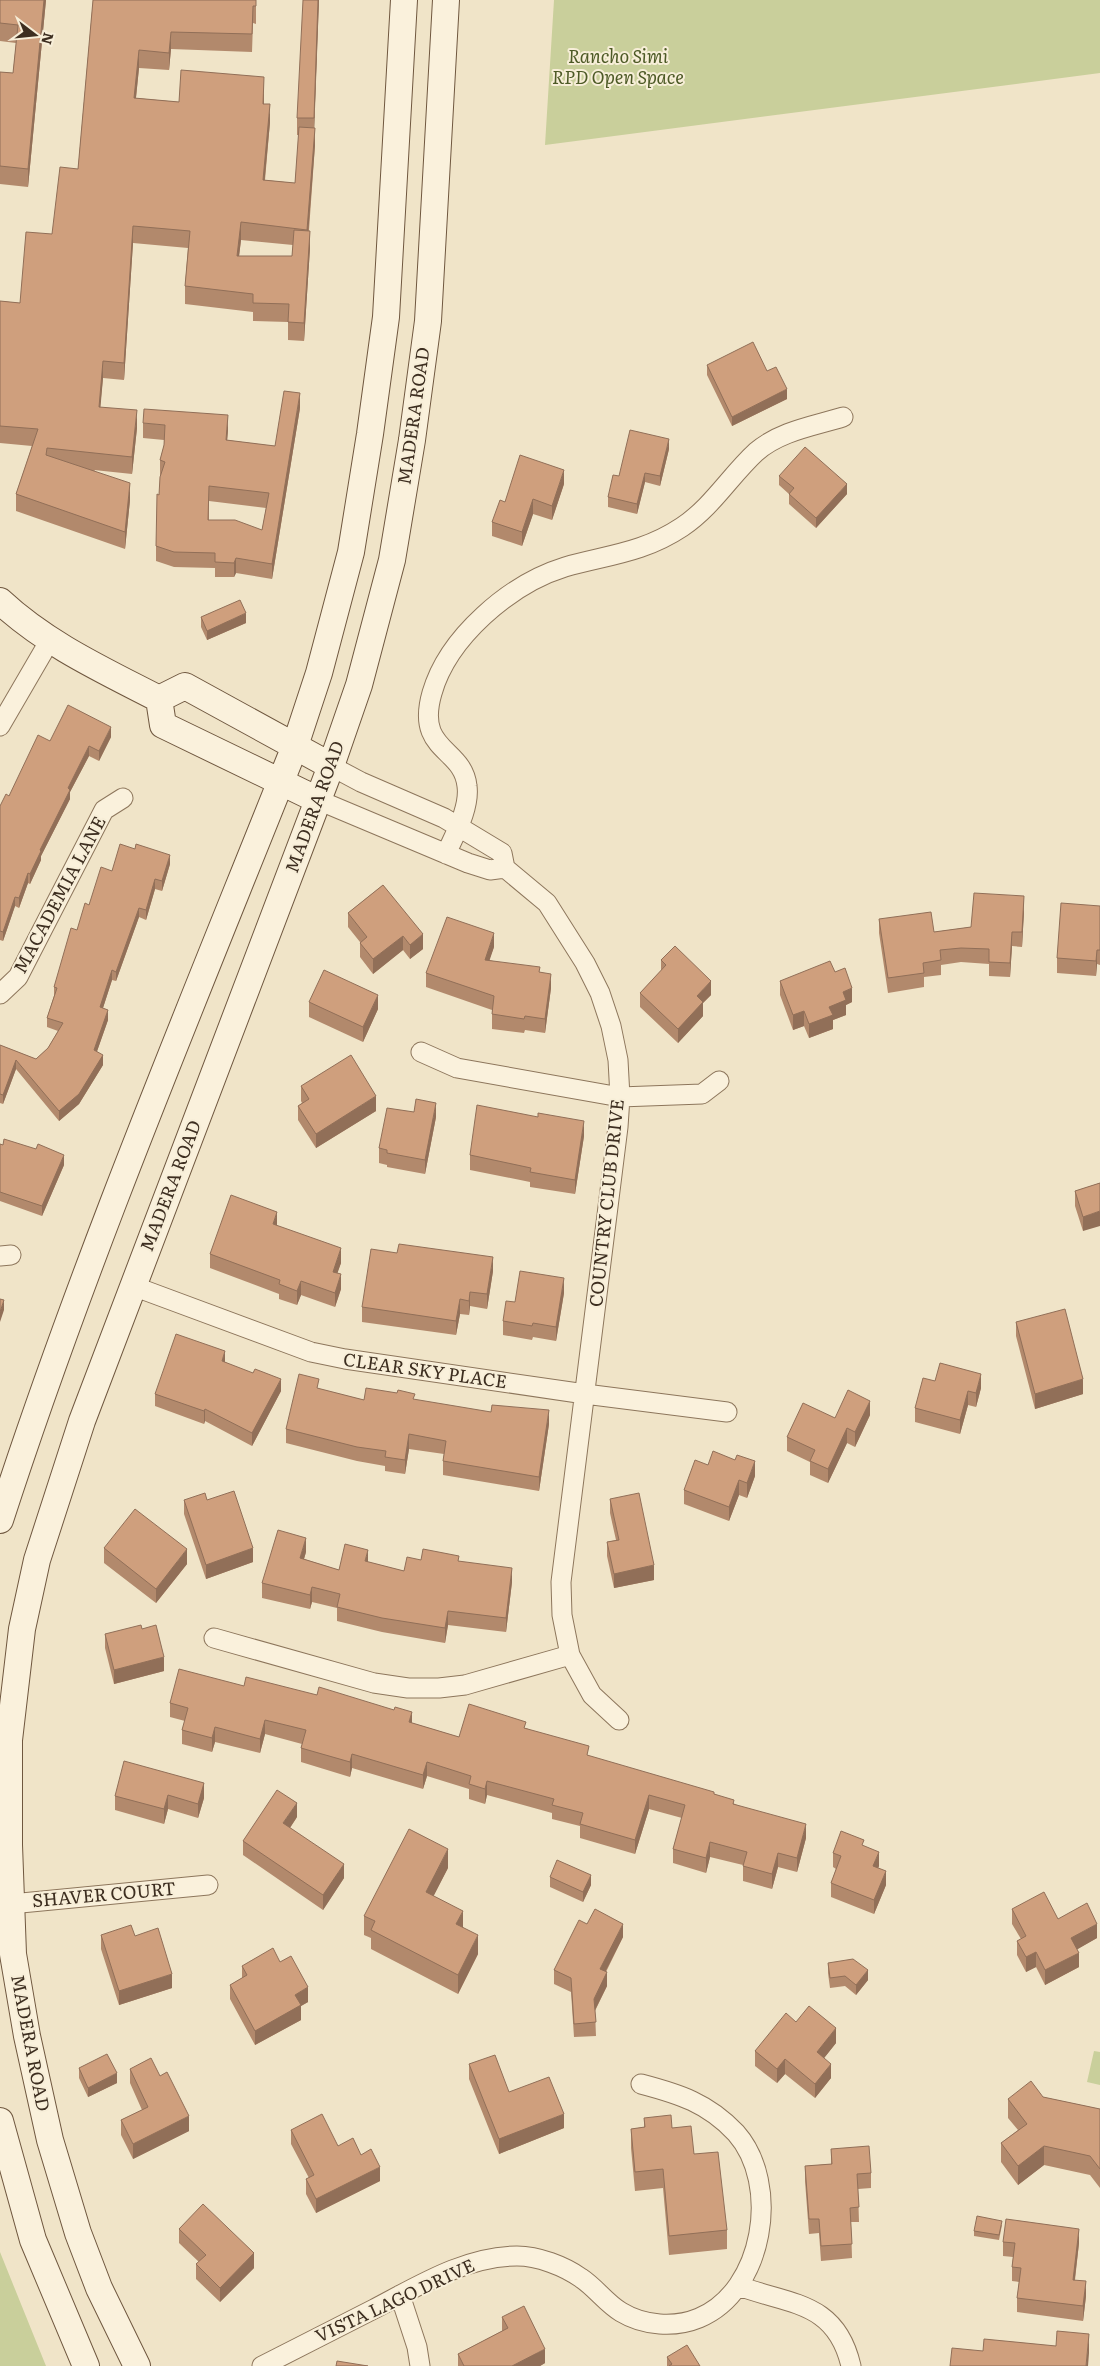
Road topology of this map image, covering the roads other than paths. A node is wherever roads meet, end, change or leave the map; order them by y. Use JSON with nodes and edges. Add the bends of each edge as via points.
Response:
{"nodes":[{"id":1,"x":404,"y":0,"type":"edge"},
{"id":2,"x":446,"y":0,"type":"edge"},
{"id":3,"x":843,"y":417,"type":"dead end"},
{"id":4,"x":0,"y":601,"type":"edge"},
{"id":5,"x":50,"y":640,"type":"junction"},
{"id":6,"x":159,"y":699,"type":"junction"},
{"id":7,"x":2,"y":718,"type":"edge"},
{"id":8,"x":295,"y":746,"type":"junction"},
{"id":9,"x":331,"y":766,"type":"junction"},
{"id":10,"x":280,"y":782,"type":"junction"},
{"id":11,"x":122,"y":798,"type":"dead end"},
{"id":12,"x":318,"y":800,"type":"junction"},
{"id":13,"x":458,"y":826,"type":"junction"},
{"id":14,"x":446,"y":854,"type":"junction"},
{"id":15,"x":505,"y":868,"type":"junction"},
{"id":16,"x":0,"y":994,"type":"edge"},
{"id":17,"x":421,"y":1052,"type":"dead end"},
{"id":18,"x":719,"y":1081,"type":"dead end"},
{"id":19,"x":620,"y":1097,"type":"junction"},
{"id":20,"x":133,"y":1286,"type":"junction"},
{"id":21,"x":584,"y":1394,"type":"junction"},
{"id":22,"x":727,"y":1412,"type":"dead end"},
{"id":23,"x":0,"y":1520,"type":"edge"},
{"id":24,"x":214,"y":1638,"type":"dead end"},
{"id":25,"x":570,"y":1655,"type":"junction"},
{"id":26,"x":619,"y":1720,"type":"dead end"},
{"id":27,"x":208,"y":1885,"type":"dead end"},
{"id":28,"x":6,"y":1904,"type":"edge"},
{"id":29,"x":641,"y":2084,"type":"dead end"},
{"id":30,"x":0,"y":2121,"type":"edge"},
{"id":31,"x":739,"y":2286,"type":"junction"},
{"id":32,"x":400,"y":2295,"type":"junction"},
{"id":33,"x":86,"y":2366,"type":"edge"},
{"id":34,"x":137,"y":2366,"type":"edge"},
{"id":35,"x":262,"y":2366,"type":"edge"},
{"id":36,"x":420,"y":2366,"type":"edge"},
{"id":37,"x":851,"y":2366,"type":"edge"}],
"edges":[{"from":1,"to":8,"type":"main road","via":[[386,317],[370,434],[351,552],[319,672]]},
{"from":2,"to":9,"type":"main road","name":"MADERA ROAD","via":[[428,321],[412,440],[392,560],[359,685]]},
{"from":3,"to":13,"type":"street","via":[[773,440],[757,451],[707,507],[657,541],[627,553],[537,578],[508,595],[483,616],[445,665],[428,709],[428,721],[435,739],[466,778],[467,796]]},
{"from":4,"to":5,"type":"main road"},
{"from":5,"to":6,"type":"main road"},
{"from":5,"to":7,"type":"street"},
{"from":6,"to":8,"type":"main road","via":[[184,686]]},
{"from":6,"to":10,"type":"main road","via":[[163,725]]},
{"from":8,"to":9,"type":"main road"},
{"from":8,"to":10,"type":"main road"},
{"from":9,"to":12,"type":"main road","name":"MADERA ROAD"},
{"from":9,"to":13,"type":"street","name":"COUNTRY CLUB DRIVE"},
{"from":10,"to":12,"type":"main road"},
{"from":10,"to":23,"type":"main road","via":[[85,1278],[36,1409]]},
{"from":11,"to":16,"type":"street","name":"MACADEMIA LANE","via":[[104,810],[18,977]]},
{"from":12,"to":14,"type":"street"},
{"from":12,"to":20,"type":"main road","name":"MADERA ROAD"},
{"from":13,"to":14,"type":"street"},
{"from":13,"to":15,"type":"street","name":"COUNTRY CLUB DRIVE","via":[[502,853]]},
{"from":14,"to":15,"type":"street","via":[[490,870]]},
{"from":15,"to":19,"type":"street","name":"COUNTRY CLUB DRIVE","via":[[547,903],[585,963],[611,1026],[618,1060]]},
{"from":17,"to":19,"type":"street","via":[[457,1068]]},
{"from":18,"to":19,"type":"street","via":[[702,1094]]},
{"from":19,"to":21,"type":"street","name":"COUNTRY CLUB DRIVE"},
{"from":20,"to":21,"type":"street","name":"CLEAR SKY PLACE","via":[[311,1352]]},
{"from":20,"to":28,"type":"main road","name":"MADERA ROAD","via":[[82,1421],[36,1560],[22,1629],[10,1740]]},
{"from":21,"to":22,"type":"street","name":"CLEAR SKY PLACE"},
{"from":21,"to":25,"type":"street","name":"COUNTRY CLUB DRIVE","via":[[561,1582],[562,1615]]},
{"from":24,"to":25,"type":"street","via":[[374,1683],[408,1688],[465,1685]]},
{"from":25,"to":26,"type":"street","name":"COUNTRY CLUB DRIVE","via":[[592,1695]]},
{"from":27,"to":28,"type":"street","name":"SHAVER COURT"},
{"from":28,"to":34,"type":"main road","name":"MADERA ROAD","via":[[27,2036],[50,2140],[99,2288]]},
{"from":29,"to":31,"type":"street","name":"VISTA LAGO DRIVE","via":[[680,2094],[713,2111],[737,2135],[751,2160],[762,2199],[760,2228],[752,2263]]},
{"from":30,"to":33,"type":"main road","via":[[33,2240]]},
{"from":31,"to":32,"type":"street","name":"VISTA LAGO DRIVE","via":[[715,2310],[698,2319],[673,2324],[640,2320],[621,2312],[575,2275],[554,2264],[519,2256],[484,2259]]},
{"from":31,"to":37,"type":"street","via":[[804,2305],[822,2316],[844,2342]]},
{"from":32,"to":35,"type":"street","name":"VISTA LAGO DRIVE"},
{"from":32,"to":36,"type":"street"}]}
